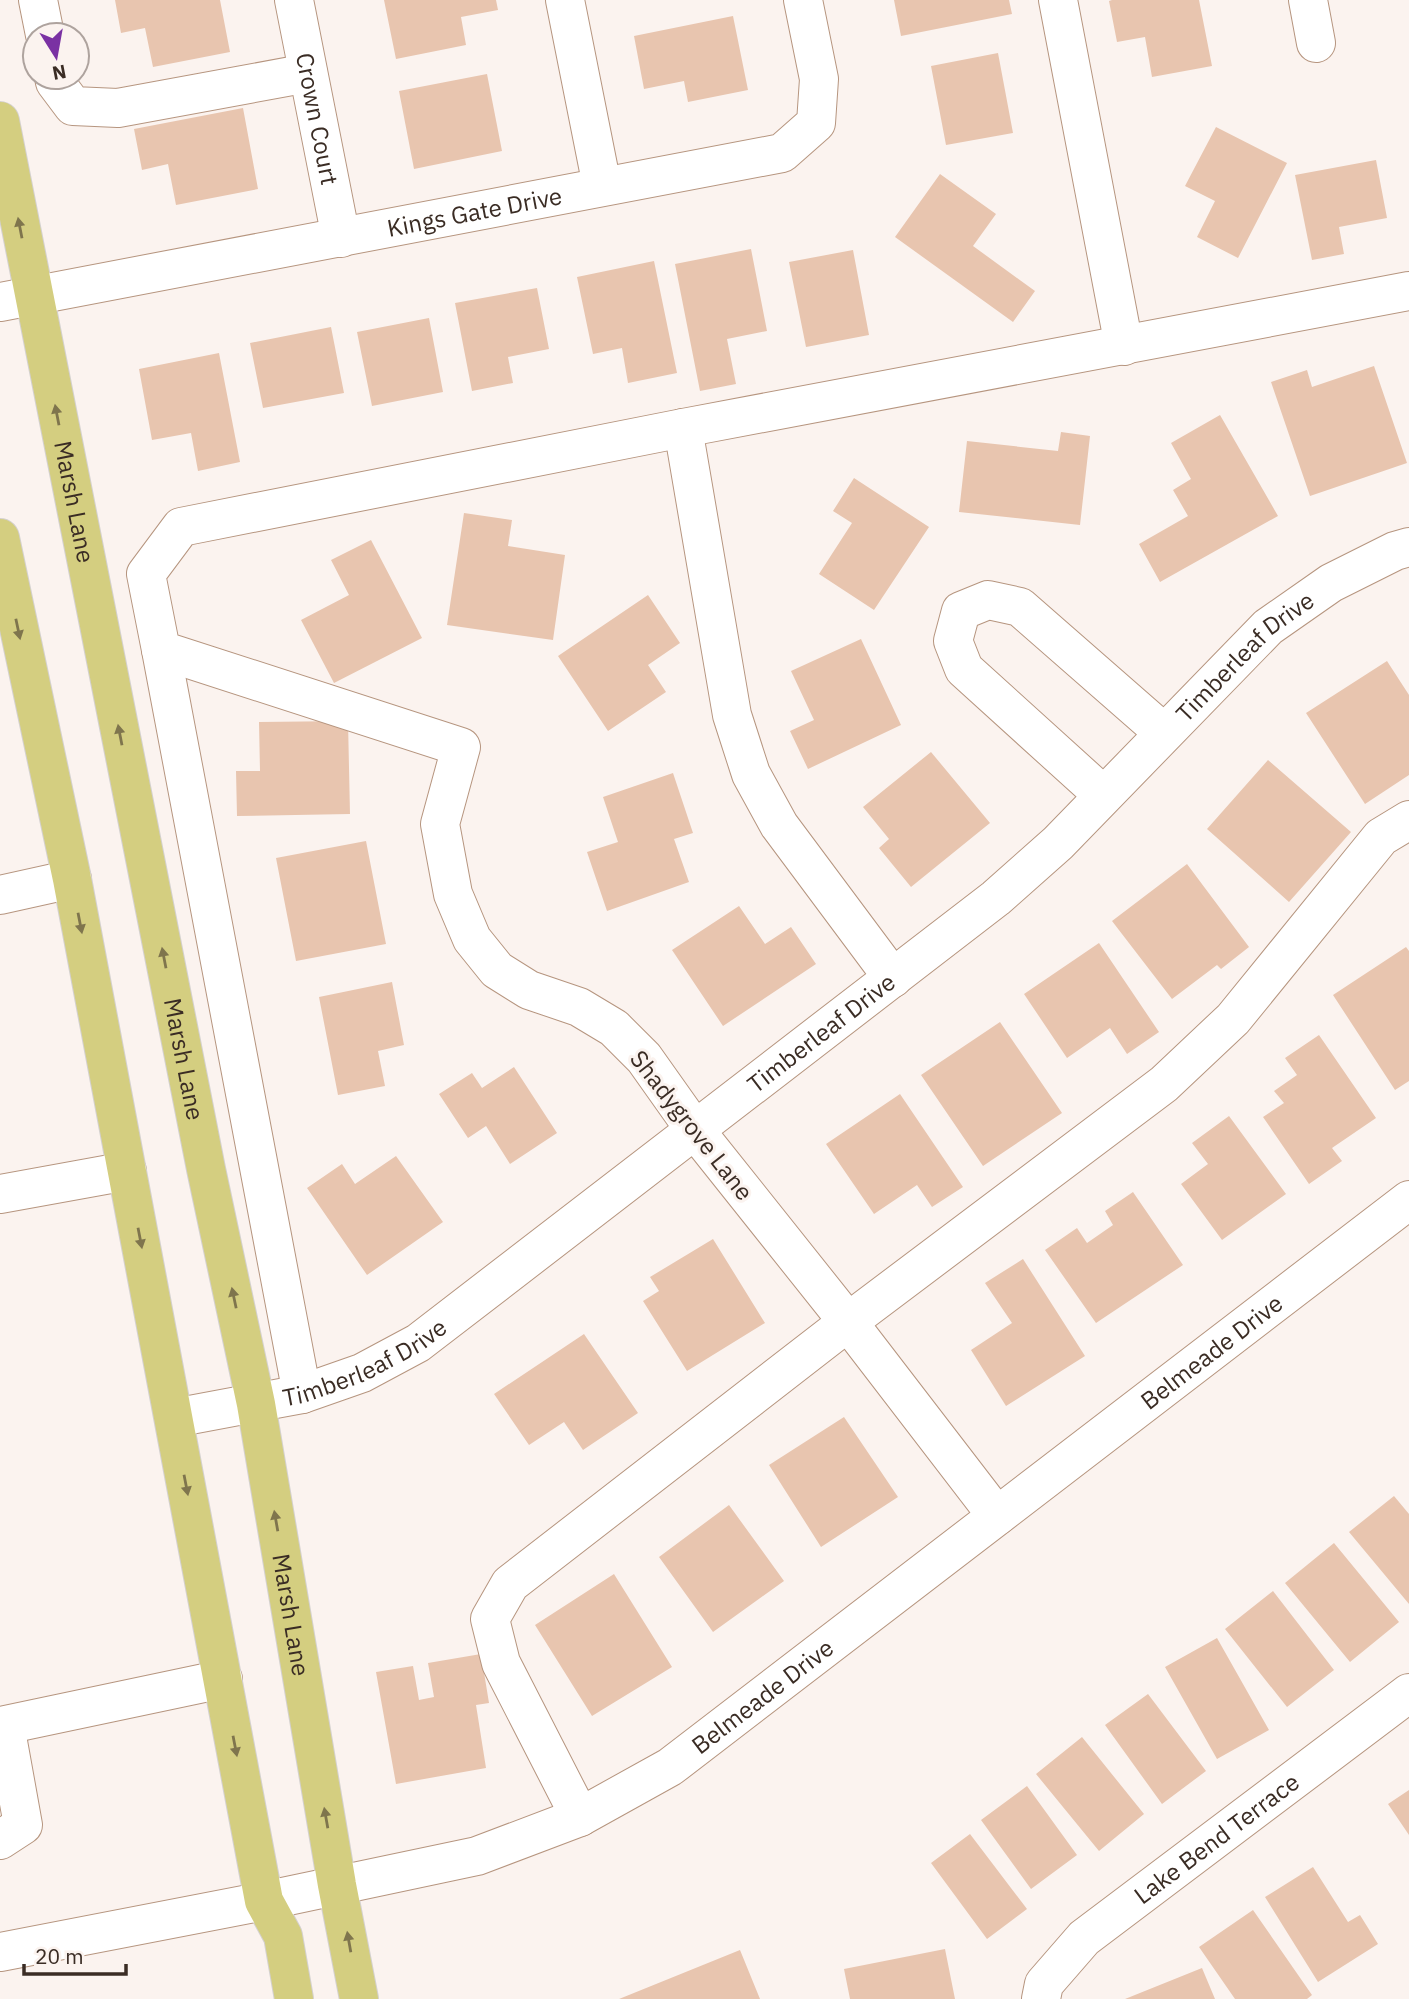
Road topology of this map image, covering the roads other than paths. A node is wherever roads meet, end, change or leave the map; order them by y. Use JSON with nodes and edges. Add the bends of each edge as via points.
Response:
{"nodes":[{"id":1,"x":38,"y":0,"type":"edge"},
{"id":2,"x":294,"y":0,"type":"edge"},
{"id":3,"x":565,"y":0,"type":"edge"},
{"id":4,"x":803,"y":0,"type":"edge"},
{"id":5,"x":1058,"y":0,"type":"edge"},
{"id":6,"x":1308,"y":0,"type":"edge"},
{"id":7,"x":42,"y":21,"type":"edge"},
{"id":8,"x":1316,"y":43,"type":"dead end"},
{"id":9,"x":308,"y":73,"type":"junction"},
{"id":10,"x":62,"y":91,"type":"edge"},
{"id":11,"x":0,"y":121,"type":"edge"},
{"id":12,"x":602,"y":186,"type":"junction"},
{"id":13,"x":341,"y":238,"type":"junction"},
{"id":14,"x":1409,"y":291,"type":"edge"},
{"id":15,"x":16,"y":299,"type":"edge"},
{"id":16,"x":1124,"y":346,"type":"junction"},
{"id":17,"x":683,"y":428,"type":"junction"},
{"id":18,"x":0,"y":538,"type":"edge"},
{"id":19,"x":1409,"y":547,"type":"edge"},
{"id":20,"x":3,"y":576,"type":"edge"},
{"id":21,"x":161,"y":650,"type":"junction"},
{"id":22,"x":1164,"y":733,"type":"junction"},
{"id":23,"x":1102,"y":795,"type":"junction"},
{"id":24,"x":1409,"y":820,"type":"edge"},
{"id":25,"x":72,"y":879,"type":"junction"},
{"id":26,"x":0,"y":895,"type":"edge"},
{"id":27,"x":893,"y":978,"type":"junction"},
{"id":28,"x":695,"y":1130,"type":"junction"},
{"id":29,"x":127,"y":1171,"type":"junction"},
{"id":30,"x":0,"y":1194,"type":"edge"},
{"id":31,"x":1409,"y":1200,"type":"edge"},
{"id":32,"x":848,"y":1322,"type":"junction"},
{"id":33,"x":302,"y":1394,"type":"junction"},
{"id":34,"x":256,"y":1404,"type":"junction"},
{"id":35,"x":174,"y":1418,"type":"junction"},
{"id":36,"x":997,"y":1516,"type":"junction"},
{"id":37,"x":223,"y":1679,"type":"junction"},
{"id":38,"x":1409,"y":1693,"type":"edge"},
{"id":39,"x":3,"y":1712,"type":"edge"},
{"id":40,"x":580,"y":1817,"type":"junction"},
{"id":41,"x":0,"y":1840,"type":"edge"},
{"id":42,"x":337,"y":1885,"type":"junction"},
{"id":43,"x":264,"y":1901,"type":"junction"},
{"id":44,"x":0,"y":1952,"type":"edge"},
{"id":45,"x":294,"y":1999,"type":"edge"},
{"id":46,"x":359,"y":1999,"type":"edge"},
{"id":47,"x":1041,"y":1999,"type":"edge"}],
"edges":[{"from":1,"to":7,"type":"street"},
{"from":2,"to":9,"type":"street","name":"Crown Court"},
{"from":3,"to":12,"type":"street"},
{"from":4,"to":12,"type":"street","name":"Kings Gate Drive","via":[[819,79],[816,123],[782,153]]},
{"from":5,"to":16,"type":"street"},
{"from":6,"to":8,"type":"street"},
{"from":9,"to":10,"type":"street","via":[[118,108],[73,106]]},
{"from":9,"to":13,"type":"street","name":"Crown Court"},
{"from":15,"to":11,"type":"main road","name":"Marsh Lane","one_way":true},
{"from":12,"to":13,"type":"street","name":"Kings Gate Drive"},
{"from":13,"to":15,"type":"street","name":"Kings Gate Drive"},
{"from":14,"to":16,"type":"street"},
{"from":34,"to":15,"type":"main road","name":"Marsh Lane","one_way":true},
{"from":16,"to":17,"type":"street"},
{"from":17,"to":21,"type":"street","via":[[181,527],[146,574]]},
{"from":17,"to":27,"type":"street","via":[[732,715],[751,774],[779,825]]},
{"from":18,"to":20,"type":"main road"},
{"from":19,"to":22,"type":"street","name":"Timberleaf Drive","via":[[1331,583],[1268,627]]},
{"from":20,"to":25,"type":"main road","one_way":true},
{"from":21,"to":28,"type":"street","name":"Shadygrove Lane","via":[[461,747],[440,824],[453,894],[472,939],[497,970],[529,990],[579,1007],[614,1028],[644,1058]]},
{"from":21,"to":33,"type":"street"},
{"from":22,"to":23,"type":"street","name":"Timberleaf Drive"},
{"from":22,"to":23,"type":"street","via":[[1020,607],[988,600],[961,611],[953,641],[964,669]]},
{"from":23,"to":27,"type":"street","name":"Timberleaf Drive","via":[[1058,843],[996,898]]},
{"from":24,"to":32,"type":"street","via":[[1381,837],[1233,1019],[1164,1084]]},
{"from":25,"to":26,"type":"street"},
{"from":25,"to":29,"type":"main road","one_way":true},
{"from":27,"to":28,"type":"street","name":"Timberleaf Drive"},
{"from":28,"to":32,"type":"street","name":"Shadygrove Lane"},
{"from":28,"to":33,"type":"street","name":"Timberleaf Drive","via":[[418,1343],[362,1373]]},
{"from":29,"to":30,"type":"street"},
{"from":29,"to":35,"type":"main road","one_way":true},
{"from":31,"to":36,"type":"street","name":"Belmeade Drive"},
{"from":32,"to":36,"type":"street","name":"Shadygrove Lane"},
{"from":32,"to":40,"type":"street","via":[[510,1584],[490,1619],[501,1663]]},
{"from":33,"to":34,"type":"street","name":"Timberleaf Drive"},
{"from":34,"to":35,"type":"street","name":"Timberleaf Drive"},
{"from":42,"to":34,"type":"main road","name":"Marsh Lane","one_way":true},
{"from":35,"to":37,"type":"main road","one_way":true},
{"from":36,"to":40,"type":"street","name":"Belmeade Drive","via":[[670,1767]]},
{"from":37,"to":39,"type":"street"},
{"from":37,"to":43,"type":"main road","one_way":true},
{"from":38,"to":47,"type":"street","name":"Lake Bend Terrace","via":[[1084,1938],[1044,1984]]},
{"from":39,"to":41,"type":"street","via":[[23,1825]]},
{"from":40,"to":42,"type":"street","name":"Belmeade Drive","via":[[477,1856]]},
{"from":42,"to":43,"type":"street","name":"Belmeade Drive"},
{"from":46,"to":42,"type":"main road","name":"Marsh Lane","one_way":true},
{"from":43,"to":44,"type":"street","name":"Belmeade Drive"},
{"from":43,"to":45,"type":"main road","via":[[283,1936]]}]}
